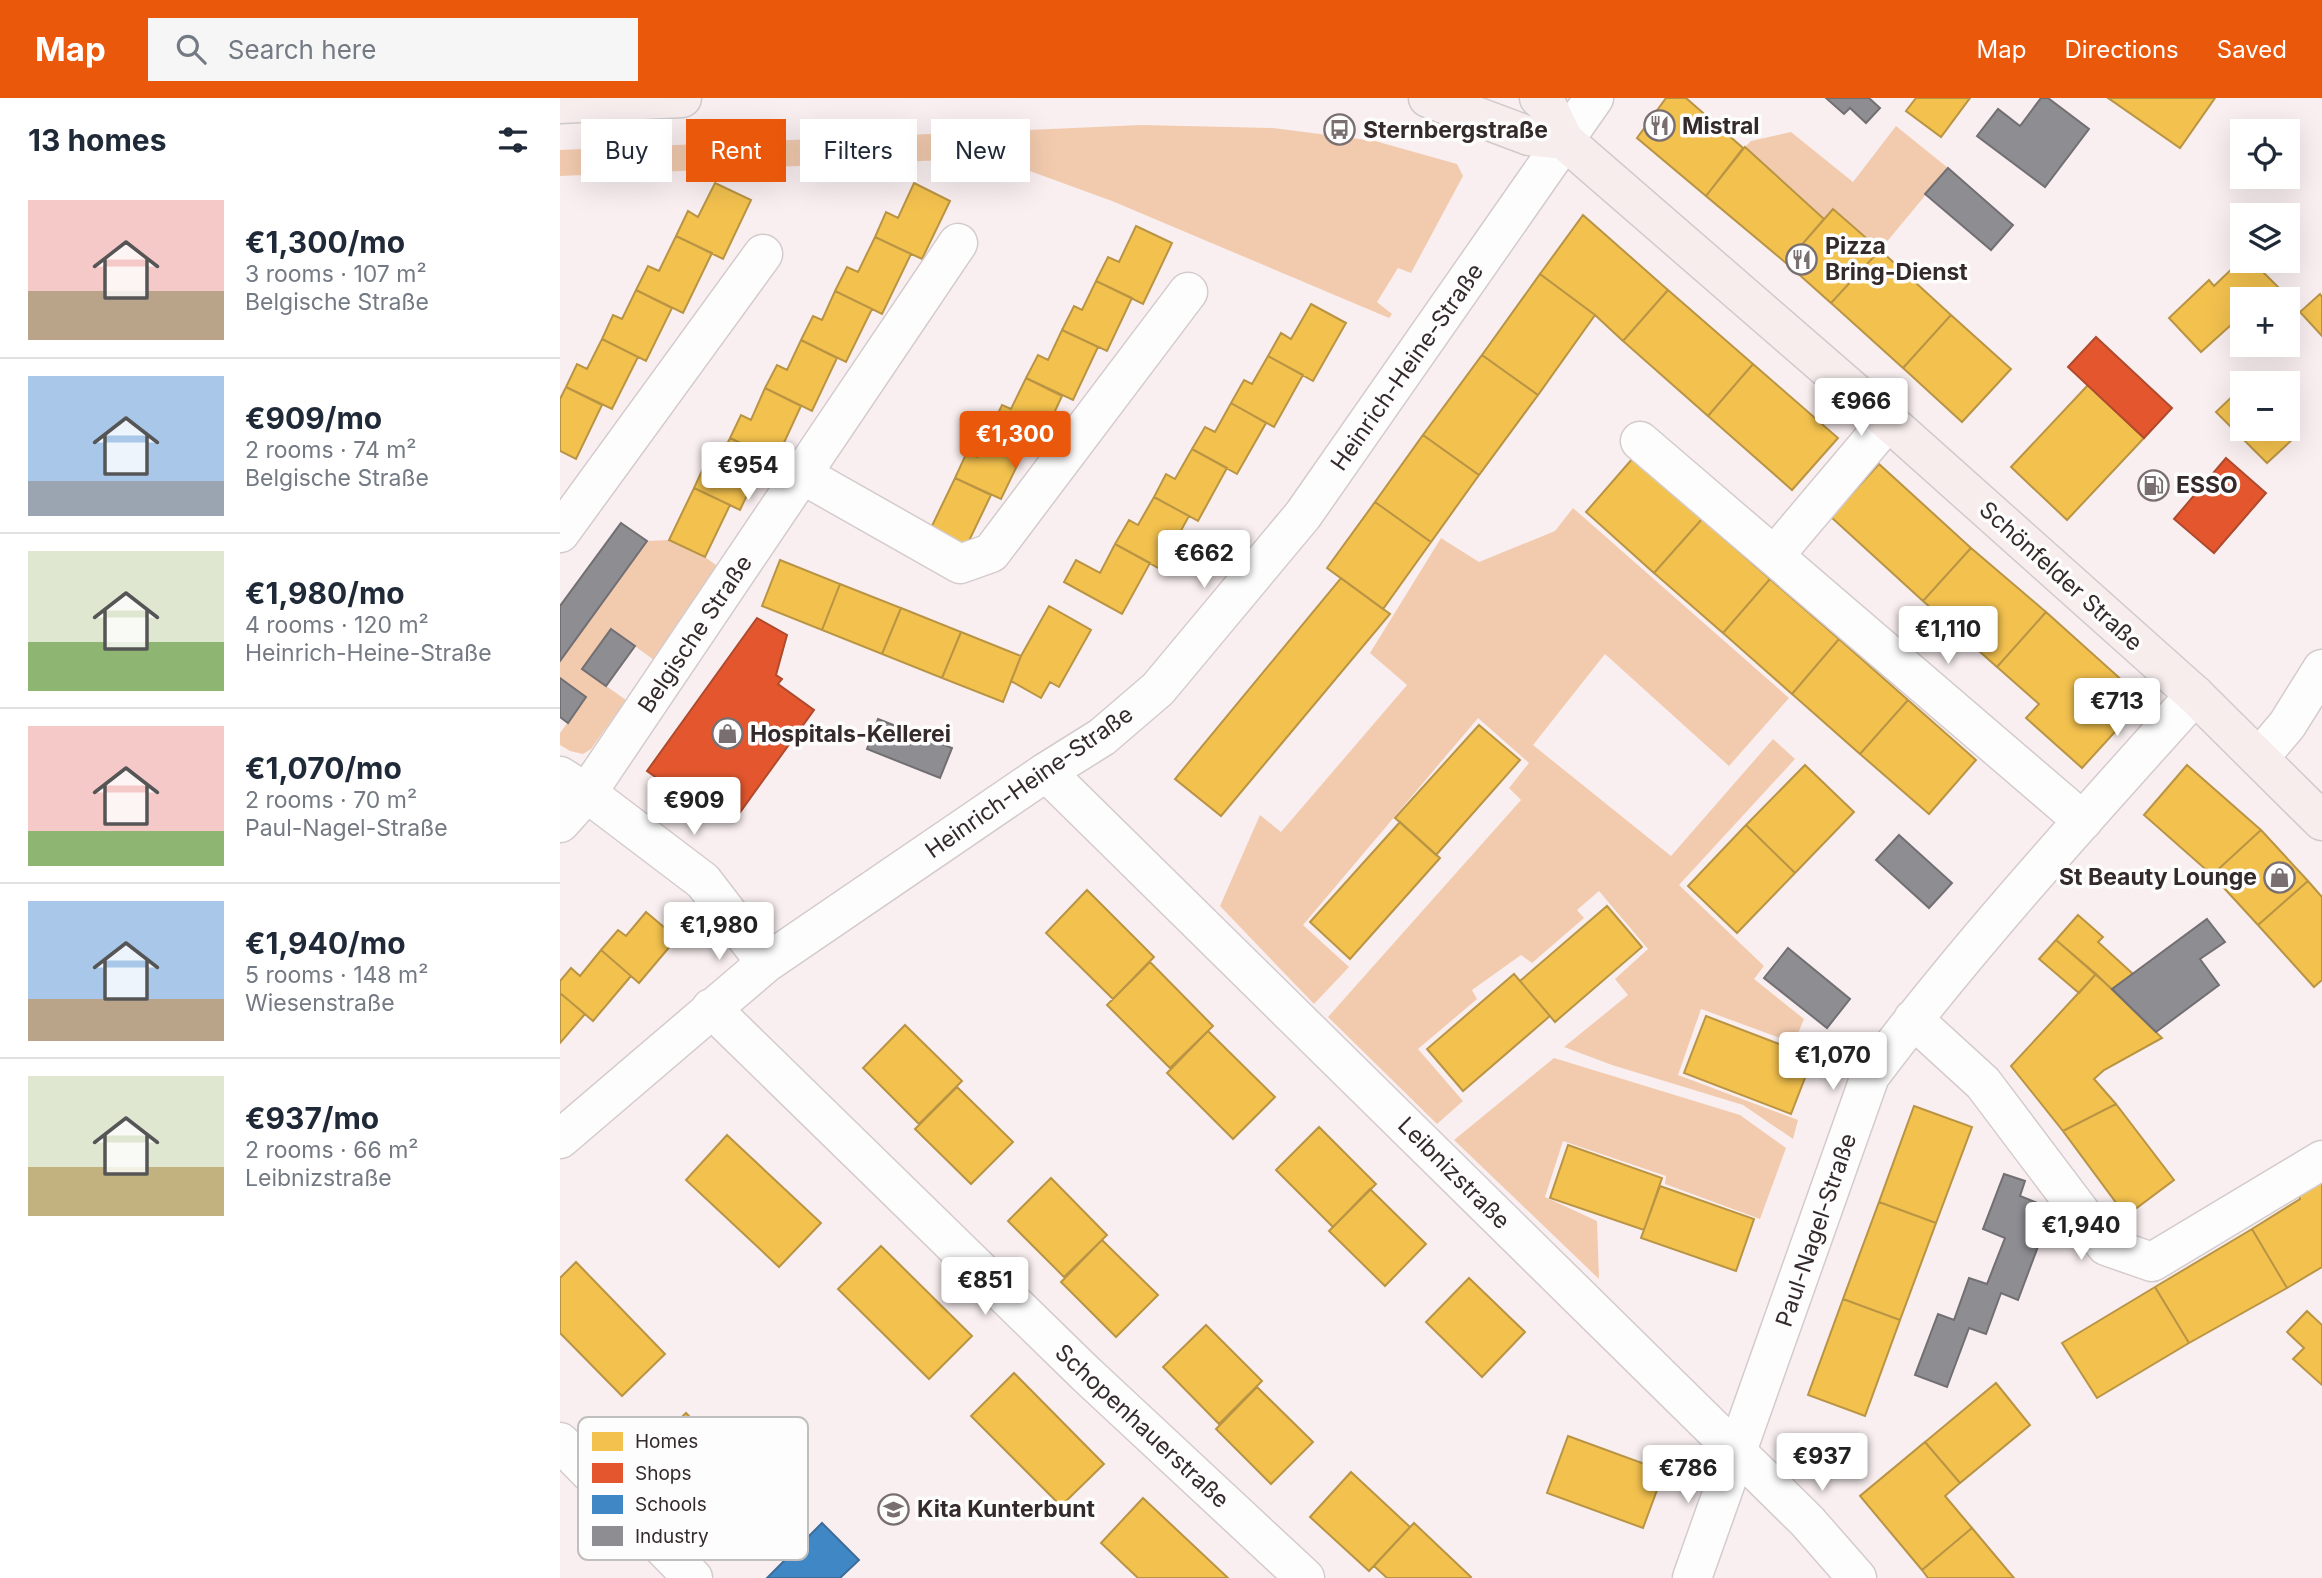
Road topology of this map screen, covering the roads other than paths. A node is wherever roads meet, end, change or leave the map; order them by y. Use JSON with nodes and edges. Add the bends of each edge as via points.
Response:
{"nodes":[{"id":1,"x":682,"y":98,"type":"edge"},
{"id":2,"x":1428,"y":98,"type":"edge"},
{"id":3,"x":1539,"y":98,"type":"edge"},
{"id":4,"x":1594,"y":98,"type":"edge"},
{"id":5,"x":560,"y":104,"type":"edge"},
{"id":6,"x":1564,"y":140,"type":"junction"},
{"id":7,"x":958,"y":243,"type":"dead end"},
{"id":8,"x":763,"y":254,"type":"dead end"},
{"id":9,"x":1188,"y":292,"type":"dead end"},
{"id":10,"x":1888,"y":421,"type":"junction"},
{"id":11,"x":1640,"y":441,"type":"dead end"},
{"id":12,"x":803,"y":475,"type":"junction"},
{"id":13,"x":560,"y":533,"type":"edge"},
{"id":14,"x":1774,"y":555,"type":"junction"},
{"id":15,"x":2322,"y":669,"type":"edge"},
{"id":16,"x":2195,"y":695,"type":"junction"},
{"id":17,"x":2259,"y":758,"type":"junction"},
{"id":18,"x":1046,"y":772,"type":"junction"},
{"id":19,"x":573,"y":784,"type":"edge"},
{"id":20,"x":2083,"y":821,"type":"junction"},
{"id":21,"x":2322,"y":821,"type":"edge"},
{"id":22,"x":560,"y":823,"type":"edge"},
{"id":23,"x":766,"y":963,"type":"junction"},
{"id":24,"x":711,"y":1008,"type":"junction"},
{"id":25,"x":1913,"y":1019,"type":"junction"},
{"id":26,"x":560,"y":1139,"type":"edge"},
{"id":27,"x":2322,"y":1160,"type":"edge"},
{"id":28,"x":560,"y":1442,"type":"edge"},
{"id":29,"x":1738,"y":1452,"type":"junction"},
{"id":30,"x":578,"y":1461,"type":"edge"},
{"id":31,"x":675,"y":1560,"type":"edge"},
{"id":32,"x":692,"y":1578,"type":"edge"},
{"id":33,"x":1305,"y":1578,"type":"edge"},
{"id":34,"x":1692,"y":1578,"type":"edge"},
{"id":35,"x":1857,"y":1578,"type":"edge"}],
"edges":[{"from":1,"to":5,"type":"main road"},
{"from":2,"to":6,"type":"main road","via":[[1528,136]]},
{"from":3,"to":6,"type":"main road"},
{"from":4,"to":6,"type":"street"},
{"from":6,"to":10,"type":"main road","name":"Schönfelder Straße"},
{"from":6,"to":18,"type":"street","name":"Heinrich-Heine-Straße","via":[[1303,515],[1228,608],[1158,689],[1102,737]]},
{"from":7,"to":12,"type":"street","name":"Belgische Straße"},
{"from":8,"to":13,"type":"street"},
{"from":9,"to":12,"type":"street","via":[[990,553],[961,564]]},
{"from":10,"to":14,"type":"street"},
{"from":10,"to":16,"type":"main road","name":"Schönfelder Straße"},
{"from":11,"to":14,"type":"street"},
{"from":12,"to":19,"type":"street","name":"Belgische Straße"},
{"from":14,"to":20,"type":"street"},
{"from":15,"to":17,"type":"street","via":[[2287,725]]},
{"from":16,"to":17,"type":"main road","name":"Schönfelder Straße"},
{"from":16,"to":20,"type":"street","name":"Paul-Nagel-Straße"},
{"from":17,"to":21,"type":"main road","name":"Schönfelder Straße"},
{"from":18,"to":23,"type":"street","name":"Heinrich-Heine-Straße"},
{"from":18,"to":29,"type":"street","name":"Leibnizstraße"},
{"from":19,"to":22,"type":"street","name":"Belgische Straße"},
{"from":19,"to":23,"type":"street","via":[[703,881]]},
{"from":20,"to":25,"type":"street","name":"Paul-Nagel-Straße"},
{"from":23,"to":24,"type":"street","name":"Heinrich-Heine-Straße"},
{"from":24,"to":26,"type":"street","name":"Heinrich-Heine-Straße"},
{"from":24,"to":33,"type":"street","name":"Schopenhauerstraße","via":[[1086,1374]]},
{"from":25,"to":27,"type":"street","via":[[1983,1083],[2106,1246],[2152,1262]]},
{"from":25,"to":29,"type":"street","name":"Paul-Nagel-Straße","via":[[1870,1076]]},
{"from":28,"to":30,"type":"street"},
{"from":29,"to":34,"type":"street","name":"Paul-Nagel-Straße"},
{"from":29,"to":35,"type":"street","name":"Leibnizstraße"},
{"from":31,"to":32,"type":"street"}]}
